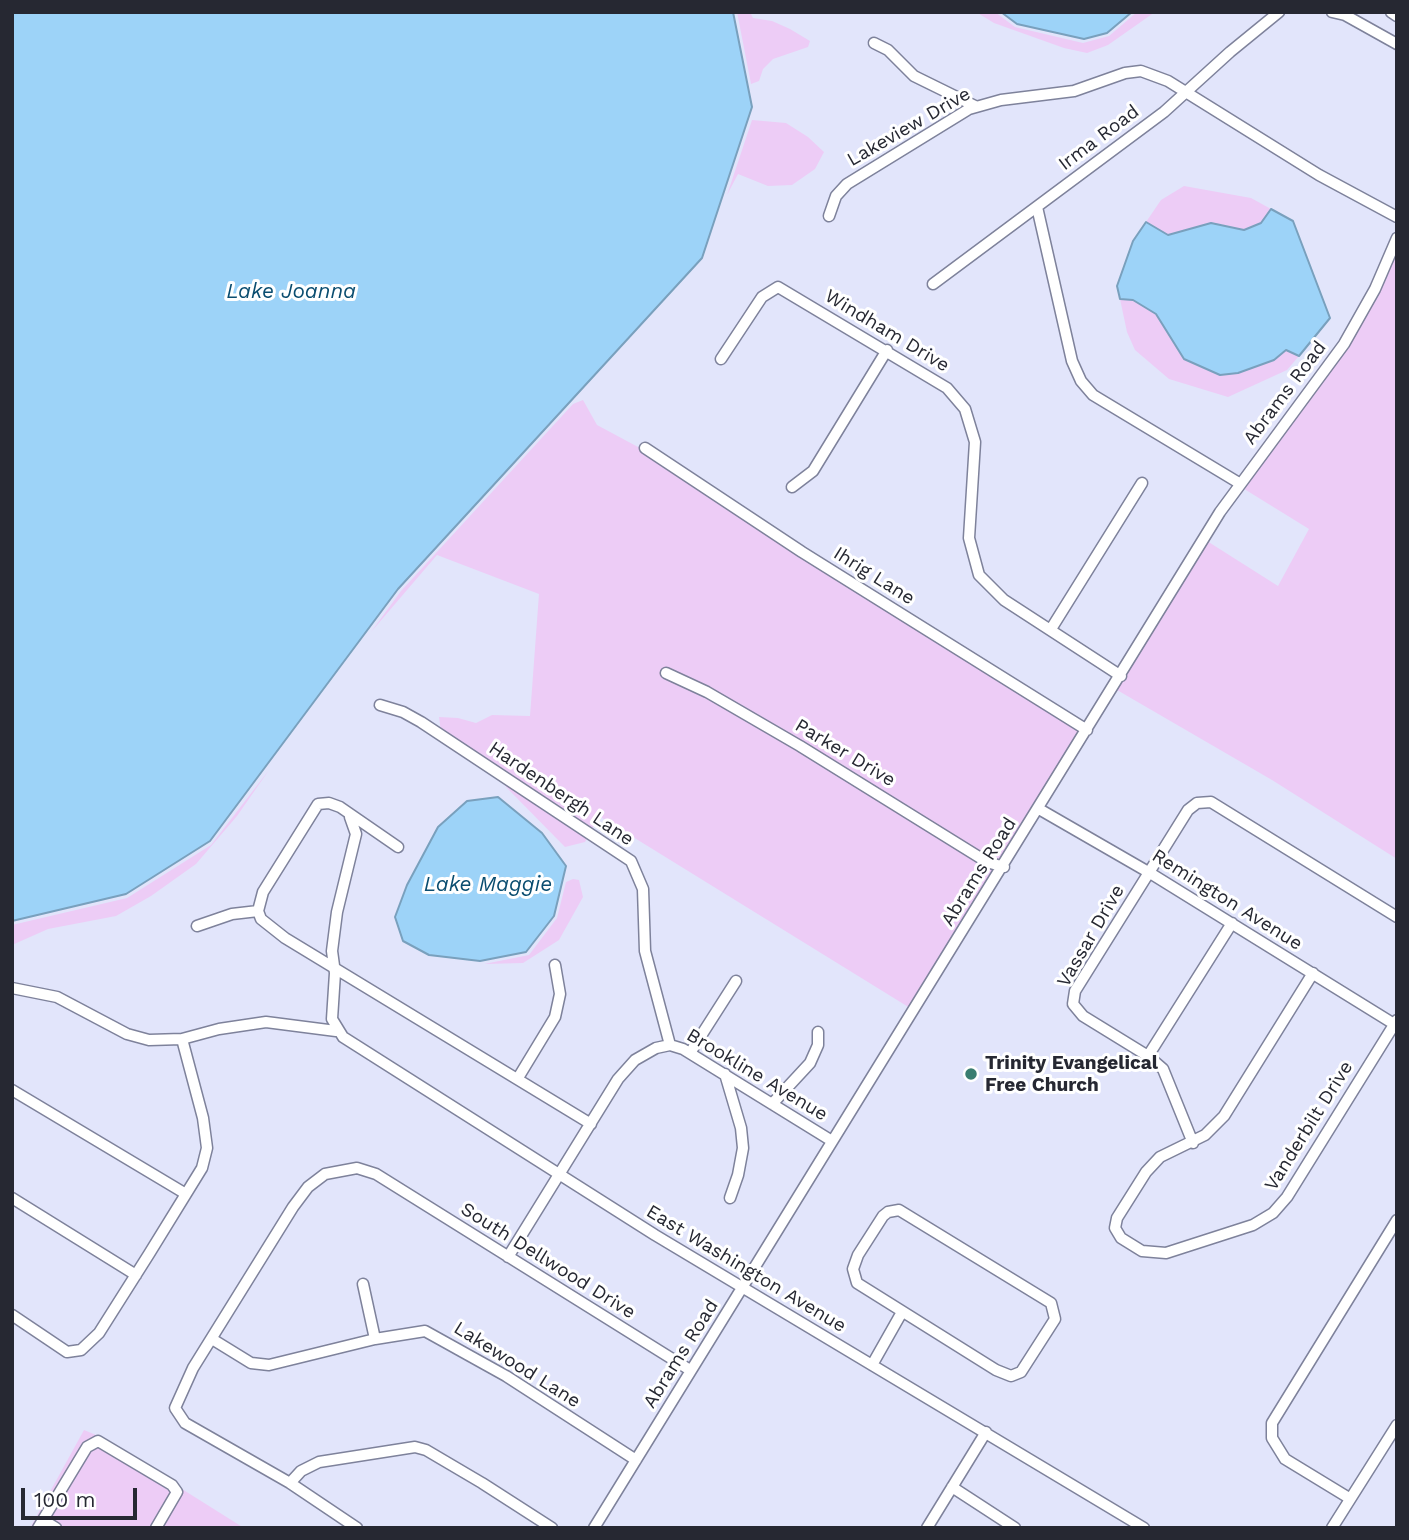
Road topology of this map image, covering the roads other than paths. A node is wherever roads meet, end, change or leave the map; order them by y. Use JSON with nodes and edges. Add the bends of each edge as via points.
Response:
{"nodes":[{"id":1,"x":1279,"y":12,"type":"edge"},
{"id":2,"x":1332,"y":12,"type":"edge"},
{"id":3,"x":1391,"y":12,"type":"edge"},
{"id":4,"x":1397,"y":16,"type":"edge"},
{"id":5,"x":874,"y":43,"type":"dead end"},
{"id":6,"x":1397,"y":44,"type":"edge"},
{"id":7,"x":1185,"y":93,"type":"junction"},
{"id":8,"x":975,"y":106,"type":"junction"},
{"id":9,"x":1037,"y":208,"type":"junction"},
{"id":10,"x":829,"y":216,"type":"dead end"},
{"id":11,"x":1397,"y":217,"type":"edge"},
{"id":12,"x":1397,"y":238,"type":"edge"},
{"id":13,"x":933,"y":284,"type":"dead end"},
{"id":14,"x":887,"y":350,"type":"junction"},
{"id":15,"x":721,"y":359,"type":"dead end"},
{"id":16,"x":645,"y":448,"type":"dead end"},
{"id":17,"x":1142,"y":483,"type":"dead end"},
{"id":18,"x":1239,"y":483,"type":"junction"},
{"id":19,"x":792,"y":487,"type":"dead end"},
{"id":20,"x":1051,"y":629,"type":"junction"},
{"id":21,"x":666,"y":673,"type":"dead end"},
{"id":22,"x":1121,"y":676,"type":"junction"},
{"id":23,"x":380,"y":705,"type":"dead end"},
{"id":24,"x":1087,"y":730,"type":"junction"},
{"id":25,"x":1039,"y":809,"type":"junction"},
{"id":26,"x":350,"y":817,"type":"junction"},
{"id":27,"x":398,"y":847,"type":"dead end"},
{"id":28,"x":1004,"y":866,"type":"junction"},
{"id":29,"x":1150,"y":873,"type":"junction"},
{"id":30,"x":258,"y":911,"type":"junction"},
{"id":31,"x":1397,"y":917,"type":"edge"},
{"id":32,"x":1232,"y":923,"type":"junction"},
{"id":33,"x":197,"y":926,"type":"dead end"},
{"id":34,"x":555,"y":965,"type":"dead end"},
{"id":35,"x":335,"y":966,"type":"junction"},
{"id":36,"x":1313,"y":974,"type":"junction"},
{"id":37,"x":737,"y":981,"type":"dead end"},
{"id":38,"x":12,"y":988,"type":"edge"},
{"id":39,"x":1395,"y":1022,"type":"edge"},
{"id":40,"x":337,"y":1031,"type":"junction"},
{"id":41,"x":818,"y":1032,"type":"dead end"},
{"id":42,"x":182,"y":1039,"type":"junction"},
{"id":43,"x":670,"y":1045,"type":"junction"},
{"id":44,"x":690,"y":1053,"type":"junction"},
{"id":45,"x":1148,"y":1056,"type":"junction"},
{"id":46,"x":725,"y":1074,"type":"junction"},
{"id":47,"x":518,"y":1078,"type":"junction"},
{"id":48,"x":12,"y":1090,"type":"edge"},
{"id":49,"x":772,"y":1104,"type":"junction"},
{"id":50,"x":591,"y":1124,"type":"junction"},
{"id":51,"x":832,"y":1141,"type":"junction"},
{"id":52,"x":1193,"y":1143,"type":"junction"},
{"id":53,"x":559,"y":1175,"type":"junction"},
{"id":54,"x":186,"y":1194,"type":"junction"},
{"id":55,"x":12,"y":1198,"type":"edge"},
{"id":56,"x":730,"y":1198,"type":"dead end"},
{"id":57,"x":1397,"y":1220,"type":"edge"},
{"id":58,"x":508,"y":1257,"type":"junction"},
{"id":59,"x":136,"y":1275,"type":"junction"},
{"id":60,"x":363,"y":1284,"type":"dead end"},
{"id":61,"x":744,"y":1286,"type":"junction"},
{"id":62,"x":902,"y":1312,"type":"junction"},
{"id":63,"x":12,"y":1315,"type":"edge"},
{"id":64,"x":212,"y":1339,"type":"junction"},
{"id":65,"x":375,"y":1339,"type":"junction"},
{"id":66,"x":872,"y":1365,"type":"junction"},
{"id":67,"x":691,"y":1370,"type":"junction"},
{"id":68,"x":1397,"y":1425,"type":"edge"},
{"id":69,"x":986,"y":1432,"type":"junction"},
{"id":70,"x":636,"y":1460,"type":"junction"},
{"id":71,"x":290,"y":1483,"type":"junction"},
{"id":72,"x":952,"y":1488,"type":"junction"},
{"id":73,"x":1349,"y":1498,"type":"junction"},
{"id":74,"x":41,"y":1524,"type":"edge"},
{"id":75,"x":56,"y":1528,"type":"edge"},
{"id":76,"x":156,"y":1528,"type":"edge"},
{"id":77,"x":357,"y":1528,"type":"edge"},
{"id":78,"x":552,"y":1528,"type":"edge"},
{"id":79,"x":594,"y":1528,"type":"edge"},
{"id":80,"x":927,"y":1528,"type":"edge"},
{"id":81,"x":1015,"y":1528,"type":"edge"},
{"id":82,"x":1144,"y":1528,"type":"edge"},
{"id":83,"x":1332,"y":1528,"type":"edge"}],
"edges":[{"from":1,"to":7,"type":"street","name":"Irma Road"},
{"from":2,"to":6,"type":"street"},
{"from":3,"to":4,"type":"street"},
{"from":5,"to":8,"type":"street","via":[[888,50],[914,76]]},
{"from":7,"to":8,"type":"street","name":"Lakeview Drive","via":[[1157,75],[1131,72],[1074,91]]},
{"from":7,"to":9,"type":"street","name":"Irma Road"},
{"from":7,"to":11,"type":"street","name":"Lakeview Drive"},
{"from":8,"to":10,"type":"street","name":"Lakeview Drive","via":[[847,184],[836,196]]},
{"from":9,"to":13,"type":"street","name":"Irma Road"},
{"from":9,"to":18,"type":"street","via":[[1072,361],[1087,390]]},
{"from":12,"to":18,"type":"street","name":"Abrams Road","via":[[1344,344]]},
{"from":14,"to":15,"type":"street","name":"Windham Drive","via":[[777,287],[762,297]]},
{"from":14,"to":19,"type":"street","via":[[813,471]]},
{"from":14,"to":20,"type":"street","name":"Windham Drive","via":[[947,388],[965,409],[975,442],[969,538],[974,563],[993,592]]},
{"from":16,"to":24,"type":"street","name":"Ihrig Lane"},
{"from":17,"to":20,"type":"street"},
{"from":18,"to":22,"type":"street","name":"Abrams Road"},
{"from":20,"to":22,"type":"street","name":"Windham Drive"},
{"from":21,"to":28,"type":"street","name":"Parker Drive","via":[[800,746],[987,862]]},
{"from":22,"to":24,"type":"street","name":"Abrams Road"},
{"from":23,"to":43,"type":"street","name":"Hardenbergh Lane","via":[[421,722],[631,861],[643,889],[645,951]]},
{"from":24,"to":25,"type":"street","name":"Abrams Road"},
{"from":25,"to":28,"type":"street","name":"Abrams Road"},
{"from":25,"to":29,"type":"street","name":"Remington Avenue"},
{"from":26,"to":27,"type":"street"},
{"from":26,"to":30,"type":"street","via":[[329,803],[313,808],[263,892]]},
{"from":26,"to":35,"type":"street","via":[[356,834],[335,923]]},
{"from":28,"to":51,"type":"street","name":"Abrams Road"},
{"from":29,"to":31,"type":"street","name":"Vassar Drive","via":[[1188,810],[1203,801],[1211,802]]},
{"from":29,"to":32,"type":"street","name":"Remington Avenue"},
{"from":29,"to":45,"type":"street","name":"Vassar Drive","via":[[1075,991],[1073,1004],[1083,1016]]},
{"from":30,"to":33,"type":"street"},
{"from":30,"to":35,"type":"street","via":[[281,935]]},
{"from":32,"to":36,"type":"street","name":"Remington Avenue"},
{"from":32,"to":45,"type":"street"},
{"from":34,"to":47,"type":"street","via":[[560,994],[555,1017]]},
{"from":35,"to":40,"type":"street","via":[[331,1019]]},
{"from":35,"to":47,"type":"street"},
{"from":36,"to":39,"type":"street","name":"Remington Avenue"},
{"from":36,"to":52,"type":"street","name":"Vanderbilt Drive","via":[[1224,1116]]},
{"from":37,"to":44,"type":"street"},
{"from":38,"to":42,"type":"street","via":[[57,997],[135,1037]]},
{"from":39,"to":52,"type":"street","name":"Vanderbilt Drive","via":[[1273,1213],[1253,1225],[1166,1253],[1142,1251],[1118,1234],[1117,1218],[1152,1164]]},
{"from":40,"to":42,"type":"street","via":[[266,1022]]},
{"from":40,"to":53,"type":"street","name":"East Washington Avenue"},
{"from":41,"to":49,"type":"street","via":[[810,1063]]},
{"from":42,"to":54,"type":"street","via":[[207,1149],[202,1168]]},
{"from":43,"to":44,"type":"street","name":"Brookline Avenue"},
{"from":43,"to":50,"type":"street","name":"Brookline Avenue","via":[[646,1053],[628,1067]]},
{"from":44,"to":46,"type":"street","name":"Brookline Avenue"},
{"from":45,"to":52,"type":"street","name":"Vassar Drive","via":[[1167,1075]]},
{"from":46,"to":49,"type":"street","name":"Brookline Avenue"},
{"from":46,"to":56,"type":"street","via":[[743,1148]]},
{"from":47,"to":50,"type":"street"},
{"from":48,"to":54,"type":"street"},
{"from":49,"to":51,"type":"street","name":"Brookline Avenue"},
{"from":50,"to":53,"type":"street","name":"Brookline Avenue"},
{"from":51,"to":61,"type":"street","name":"Abrams Road"},
{"from":53,"to":58,"type":"street","name":"Brookline Avenue"},
{"from":53,"to":61,"type":"street","name":"East Washington Avenue"},
{"from":54,"to":59,"type":"street"},
{"from":55,"to":59,"type":"street"},
{"from":57,"to":73,"type":"street","via":[[1272,1423],[1272,1438],[1284,1459]]},
{"from":58,"to":64,"type":"street","name":"South Dellwood Drive","via":[[386,1181],[357,1168],[334,1170],[315,1180],[293,1207]]},
{"from":58,"to":67,"type":"street","name":"South Dellwood Drive"},
{"from":59,"to":63,"type":"street","via":[[99,1333],[81,1350],[66,1352]]},
{"from":60,"to":65,"type":"street"},
{"from":61,"to":66,"type":"street","name":"East Washington Avenue"},
{"from":61,"to":67,"type":"street","name":"Abrams Road"},
{"from":62,"to":62,"type":"street","via":[[860,1286],[853,1269],[883,1216],[892,1210],[905,1212],[1044,1297],[1056,1313],[1026,1367],[1011,1376]]},
{"from":62,"to":66,"type":"street"},
{"from":64,"to":65,"type":"street","name":"Lakewood Lane","via":[[251,1363],[269,1365]]},
{"from":64,"to":71,"type":"street","name":"South Dellwood Drive","via":[[188,1377],[176,1413],[185,1423]]},
{"from":65,"to":70,"type":"street","name":"Lakewood Lane","via":[[419,1331],[432,1334]]},
{"from":66,"to":69,"type":"street","name":"East Washington Avenue"},
{"from":67,"to":70,"type":"street","name":"Abrams Road"},
{"from":68,"to":73,"type":"street"},
{"from":69,"to":72,"type":"street"},
{"from":69,"to":82,"type":"street","name":"East Washington Avenue"},
{"from":70,"to":79,"type":"street","name":"Abrams Road"},
{"from":71,"to":77,"type":"street"},
{"from":71,"to":78,"type":"street","via":[[319,1462],[415,1447]]},
{"from":72,"to":80,"type":"street"},
{"from":72,"to":81,"type":"street"},
{"from":73,"to":83,"type":"street"},
{"from":74,"to":75,"type":"street"},
{"from":74,"to":76,"type":"street","via":[[87,1447],[98,1441],[177,1492]]}]}
